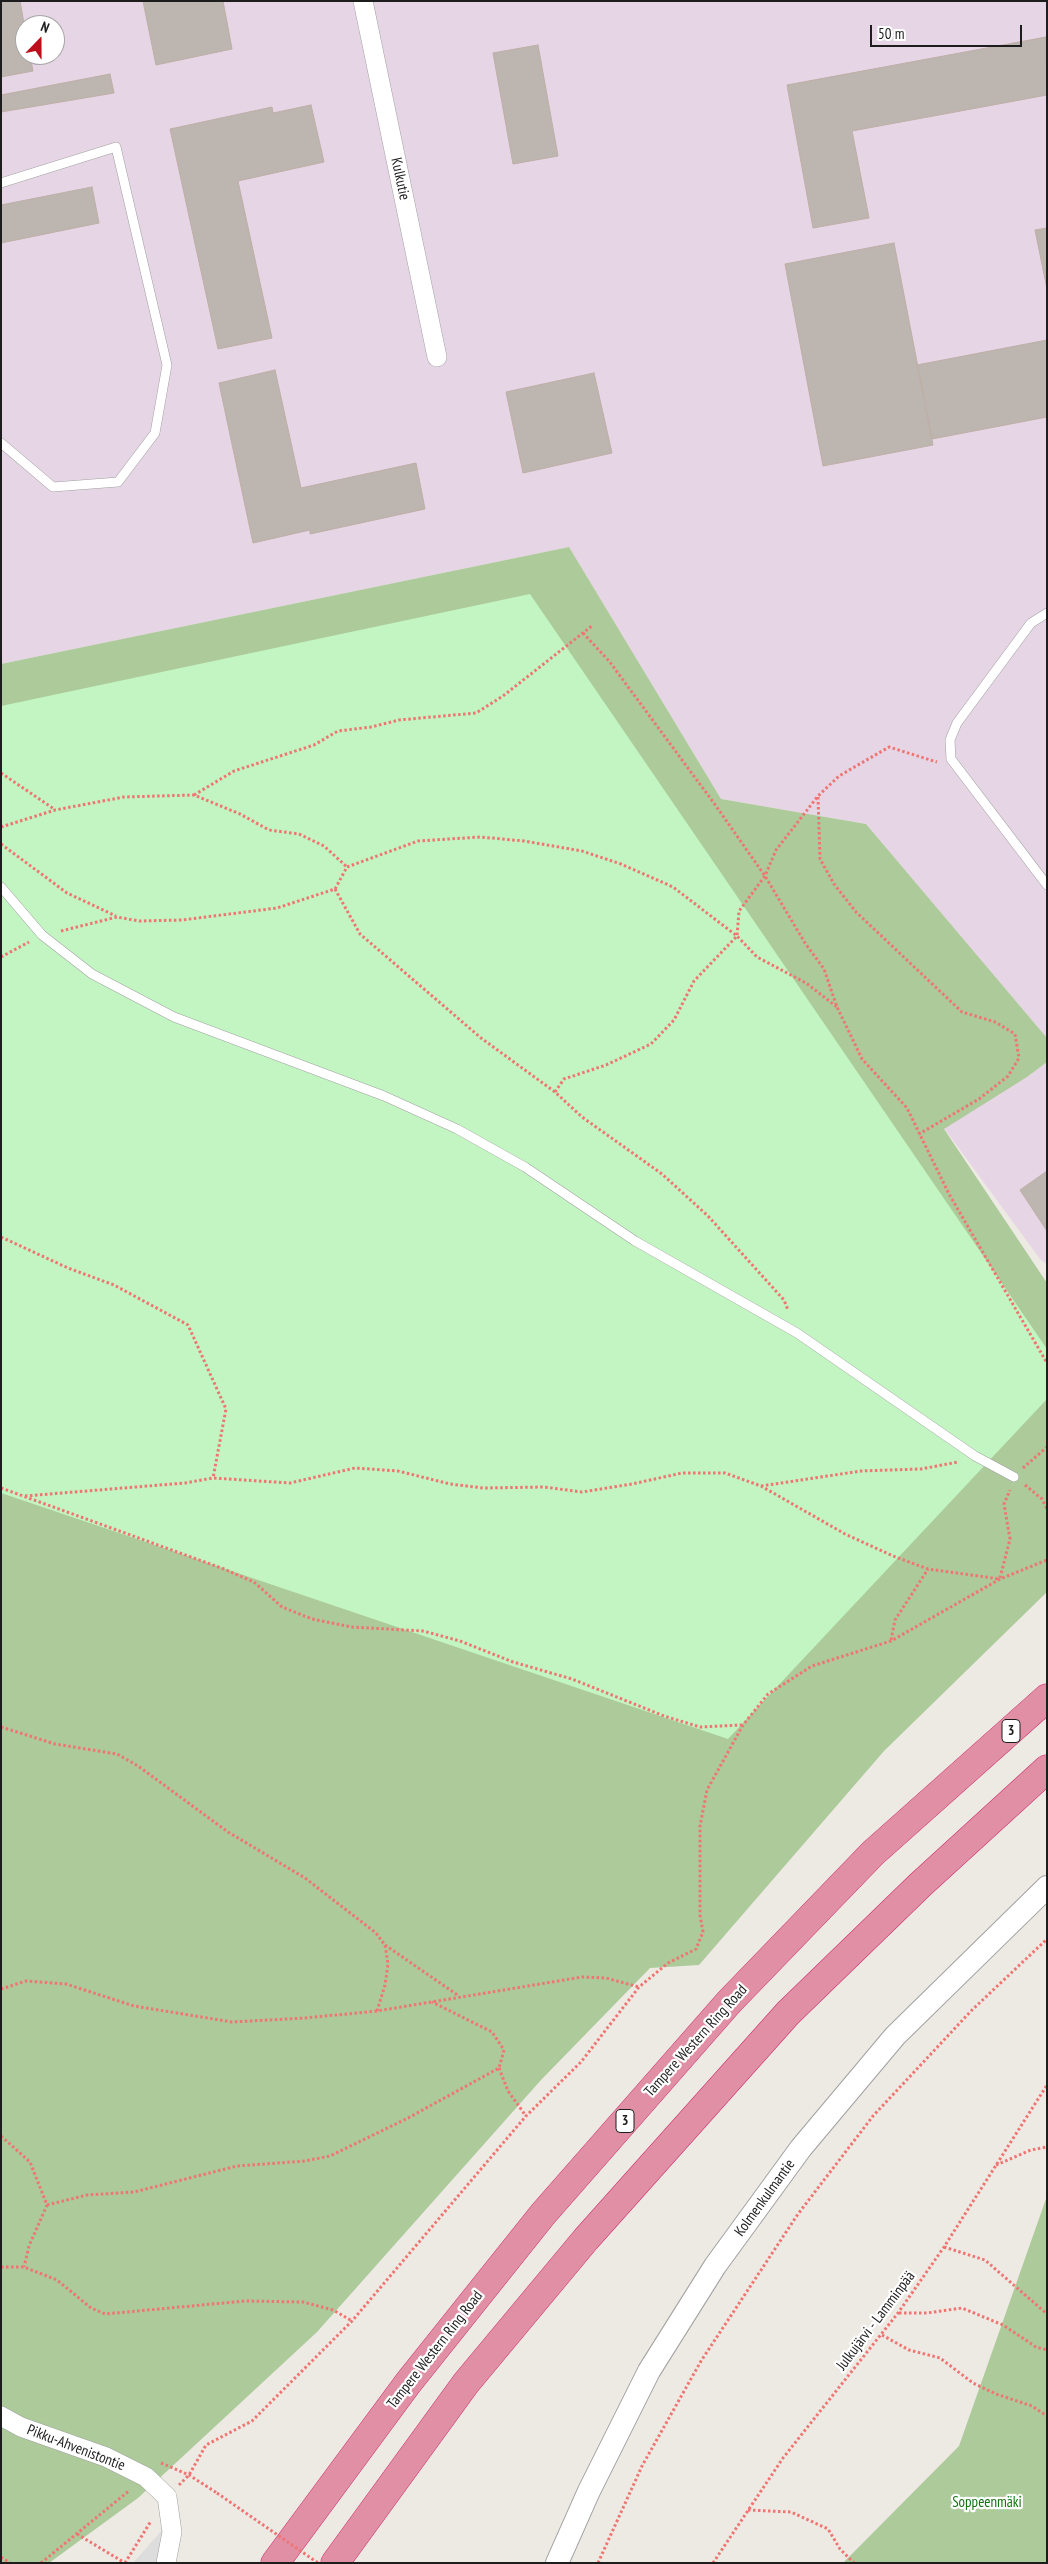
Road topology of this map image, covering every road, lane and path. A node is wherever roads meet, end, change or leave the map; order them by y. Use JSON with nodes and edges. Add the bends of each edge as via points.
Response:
{"nodes":[{"id":1,"x":362,"y":1,"type":"edge"},
{"id":2,"x":1,"y":183,"type":"edge"},
{"id":3,"x":437,"y":357,"type":"dead end"},
{"id":4,"x":1,"y":444,"type":"edge"},
{"id":5,"x":1047,"y":613,"type":"edge"},
{"id":6,"x":593,"y":625,"type":"dead end"},
{"id":7,"x":583,"y":633,"type":"junction"},
{"id":8,"x":957,"y":766,"type":"junction"},
{"id":9,"x":1,"y":773,"type":"edge"},
{"id":10,"x":194,"y":795,"type":"junction"},
{"id":11,"x":818,"y":796,"type":"junction"},
{"id":12,"x":55,"y":810,"type":"junction"},
{"id":13,"x":1,"y":827,"type":"edge"},
{"id":14,"x":1,"y":844,"type":"edge"},
{"id":15,"x":347,"y":867,"type":"junction"},
{"id":16,"x":765,"y":876,"type":"junction"},
{"id":17,"x":1047,"y":885,"type":"edge"},
{"id":18,"x":1,"y":887,"type":"edge"},
{"id":19,"x":335,"y":889,"type":"junction"},
{"id":20,"x":117,"y":917,"type":"junction"},
{"id":21,"x":42,"y":935,"type":"junction"},
{"id":22,"x":737,"y":936,"type":"junction"},
{"id":23,"x":1,"y":957,"type":"edge"},
{"id":24,"x":837,"y":1007,"type":"junction"},
{"id":25,"x":555,"y":1092,"type":"junction"},
{"id":26,"x":918,"y":1134,"type":"junction"},
{"id":27,"x":1,"y":1237,"type":"edge"},
{"id":28,"x":798,"y":1333,"type":"junction"},
{"id":29,"x":1047,"y":1363,"type":"edge"},
{"id":30,"x":1047,"y":1446,"type":"edge"},
{"id":31,"x":975,"y":1456,"type":"junction"},
{"id":32,"x":1014,"y":1477,"type":"junction"},
{"id":33,"x":213,"y":1478,"type":"junction"},
{"id":34,"x":760,"y":1486,"type":"junction"},
{"id":35,"x":1,"y":1488,"type":"edge"},
{"id":36,"x":25,"y":1496,"type":"junction"},
{"id":37,"x":1042,"y":1499,"type":"junction"},
{"id":38,"x":1047,"y":1501,"type":"edge"},
{"id":39,"x":1047,"y":1509,"type":"edge"},
{"id":40,"x":1047,"y":1560,"type":"edge"},
{"id":41,"x":928,"y":1569,"type":"junction"},
{"id":42,"x":1000,"y":1579,"type":"junction"},
{"id":43,"x":891,"y":1641,"type":"junction"},
{"id":44,"x":1047,"y":1698,"type":"edge"},
{"id":45,"x":743,"y":1725,"type":"junction"},
{"id":46,"x":1,"y":1727,"type":"edge"},
{"id":47,"x":1047,"y":1769,"type":"edge"},
{"id":48,"x":1047,"y":1887,"type":"edge"},
{"id":49,"x":1047,"y":1940,"type":"edge"},
{"id":50,"x":385,"y":1945,"type":"junction"},
{"id":51,"x":1,"y":1988,"type":"edge"},
{"id":52,"x":639,"y":1988,"type":"junction"},
{"id":53,"x":460,"y":1997,"type":"junction"},
{"id":54,"x":431,"y":2002,"type":"junction"},
{"id":55,"x":377,"y":2011,"type":"junction"},
{"id":56,"x":499,"y":2068,"type":"junction"},
{"id":57,"x":1047,"y":2085,"type":"edge"},
{"id":58,"x":526,"y":2116,"type":"junction"},
{"id":59,"x":1,"y":2136,"type":"edge"},
{"id":60,"x":1047,"y":2147,"type":"edge"},
{"id":61,"x":996,"y":2165,"type":"junction"},
{"id":62,"x":47,"y":2205,"type":"junction"},
{"id":63,"x":944,"y":2246,"type":"junction"},
{"id":64,"x":1,"y":2267,"type":"edge"},
{"id":65,"x":24,"y":2267,"type":"junction"},
{"id":66,"x":898,"y":2312,"type":"junction"},
{"id":67,"x":1047,"y":2314,"type":"edge"},
{"id":68,"x":352,"y":2321,"type":"junction"},
{"id":69,"x":882,"y":2335,"type":"junction"},
{"id":70,"x":1047,"y":2350,"type":"edge"},
{"id":71,"x":1,"y":2416,"type":"edge"},
{"id":72,"x":1047,"y":2416,"type":"edge"},
{"id":73,"x":146,"y":2477,"type":"junction"},
{"id":74,"x":218,"y":2492,"type":"dead end"},
{"id":75,"x":166,"y":2497,"type":"junction"},
{"id":76,"x":748,"y":2510,"type":"junction"},
{"id":77,"x":77,"y":2534,"type":"junction"},
{"id":78,"x":1,"y":2557,"type":"edge"},
{"id":79,"x":10,"y":2563,"type":"edge"},
{"id":80,"x":41,"y":2563,"type":"edge"},
{"id":81,"x":125,"y":2563,"type":"edge"},
{"id":82,"x":166,"y":2563,"type":"edge"},
{"id":83,"x":275,"y":2563,"type":"edge"},
{"id":84,"x":318,"y":2563,"type":"edge"},
{"id":85,"x":335,"y":2563,"type":"edge"},
{"id":86,"x":557,"y":2563,"type":"edge"},
{"id":87,"x":598,"y":2563,"type":"edge"},
{"id":88,"x":713,"y":2563,"type":"edge"},
{"id":89,"x":854,"y":2563,"type":"edge"}],
"edges":[{"from":1,"to":3,"type":"street","name":"Kulkutie"},
{"from":2,"to":4,"type":"lane","via":[[116,147],[167,365],[155,433],[118,482],[52,487]]},
{"from":5,"to":8,"type":"lane","via":[[1031,623],[957,723],[950,740],[951,758]]},
{"from":6,"to":7,"type":"path"},
{"from":7,"to":10,"type":"path","via":[[503,696],[476,713],[338,730],[314,745],[234,771]]},
{"from":7,"to":16,"type":"path","via":[[610,661]]},
{"from":8,"to":11,"type":"path","via":[[889,747],[839,776]]},
{"from":8,"to":17,"type":"lane"},
{"from":9,"to":12,"type":"path"},
{"from":10,"to":12,"type":"path","via":[[124,798]]},
{"from":10,"to":15,"type":"path","via":[[268,830],[299,834],[324,846]]},
{"from":11,"to":16,"type":"path","via":[[776,850]]},
{"from":11,"to":26,"type":"path","via":[[820,859],[856,912],[962,1012],[995,1022],[1015,1034],[1019,1058],[1008,1076],[980,1099]]},
{"from":12,"to":13,"type":"path"},
{"from":14,"to":20,"type":"path","via":[[67,893]]},
{"from":15,"to":19,"type":"path"},
{"from":15,"to":22,"type":"path","via":[[418,841],[480,837],[582,851],[673,887]]},
{"from":16,"to":22,"type":"path","via":[[739,911]]},
{"from":16,"to":24,"type":"path","via":[[824,969]]},
{"from":18,"to":21,"type":"lane"},
{"from":19,"to":20,"type":"path","via":[[277,908],[228,916],[147,921]]},
{"from":19,"to":25,"type":"path","via":[[360,934],[480,1038]]},
{"from":20,"to":21,"type":"path"},
{"from":21,"to":23,"type":"path"},
{"from":21,"to":28,"type":"lane","via":[[92,974],[174,1017],[384,1096],[457,1129],[525,1167],[635,1240]]},
{"from":22,"to":24,"type":"path","via":[[756,957],[806,983]]},
{"from":22,"to":25,"type":"path","via":[[694,981],[674,1020],[651,1044],[606,1065],[564,1079]]},
{"from":24,"to":26,"type":"path","via":[[862,1059],[907,1108]]},
{"from":25,"to":28,"type":"path","via":[[582,1118],[662,1174],[708,1216],[784,1300]]},
{"from":26,"to":29,"type":"path"},
{"from":27,"to":33,"type":"path","via":[[114,1285],[188,1325],[226,1409]]},
{"from":28,"to":31,"type":"lane"},
{"from":30,"to":32,"type":"path"},
{"from":31,"to":32,"type":"lane"},
{"from":31,"to":34,"type":"path","via":[[946,1466],[861,1471]]},
{"from":32,"to":37,"type":"path"},
{"from":32,"to":42,"type":"path","via":[[1004,1504],[1010,1540]]},
{"from":33,"to":34,"type":"path","via":[[290,1483],[355,1468],[398,1471],[450,1484],[484,1488],[544,1487],[582,1492],[682,1473],[725,1473]]},
{"from":33,"to":36,"type":"path"},
{"from":34,"to":41,"type":"path","via":[[845,1534]]},
{"from":35,"to":36,"type":"path"},
{"from":36,"to":45,"type":"path","via":[[224,1569],[254,1582],[282,1607],[312,1619],[351,1627],[423,1631],[572,1679],[700,1727]]},
{"from":37,"to":38,"type":"path"},
{"from":37,"to":39,"type":"path"},
{"from":40,"to":42,"type":"path"},
{"from":41,"to":42,"type":"path"},
{"from":41,"to":43,"type":"path","via":[[895,1620]]},
{"from":42,"to":43,"type":"path"},
{"from":43,"to":45,"type":"path","via":[[812,1666],[768,1694]]},
{"from":44,"to":83,"type":"highway","name":"Tampere Western Ring Road","number":"3","via":[[873,1853],[729,2002],[543,2214],[408,2382]]},
{"from":45,"to":52,"type":"path","via":[[707,1790],[700,1826],[700,1915],[703,1932],[696,1949],[668,1963]]},
{"from":46,"to":50,"type":"path","via":[[55,1744],[117,1754],[228,1832],[305,1878],[376,1933]]},
{"from":47,"to":85,"type":"highway","via":[[920,1885],[788,2013],[612,2210],[466,2383]]},
{"from":48,"to":86,"type":"street","name":"Kolmenkulmantie","via":[[895,2036],[795,2156],[716,2266],[649,2371]]},
{"from":49,"to":87,"type":"path","via":[[970,2011],[873,2116],[798,2214],[697,2369],[642,2466]]},
{"from":50,"to":53,"type":"path"},
{"from":50,"to":55,"type":"path","via":[[388,1964]]},
{"from":51,"to":55,"type":"path","via":[[26,1981],[66,1984],[134,2006],[232,2022]]},
{"from":52,"to":53,"type":"path","via":[[606,1978],[582,1978]]},
{"from":52,"to":58,"type":"path","via":[[581,2062]]},
{"from":53,"to":54,"type":"path"},
{"from":54,"to":55,"type":"path"},
{"from":54,"to":56,"type":"path","via":[[492,2032],[504,2050]]},
{"from":56,"to":58,"type":"path","via":[[508,2091]]},
{"from":56,"to":62,"type":"path","via":[[330,2156],[238,2166],[134,2192],[87,2195]]},
{"from":57,"to":61,"type":"path","name":"Julkujärvi - Lamminpää"},
{"from":58,"to":68,"type":"path"},
{"from":59,"to":62,"type":"path","via":[[30,2162]]},
{"from":60,"to":61,"type":"path"},
{"from":61,"to":63,"type":"path","name":"Julkujärvi - Lamminpää"},
{"from":62,"to":65,"type":"path","via":[[29,2246]]},
{"from":63,"to":66,"type":"path","name":"Julkujärvi - Lamminpää"},
{"from":63,"to":67,"type":"path","via":[[985,2260]]},
{"from":64,"to":65,"type":"path"},
{"from":65,"to":68,"type":"path","via":[[57,2280],[91,2308],[105,2314],[196,2304],[303,2302],[333,2310]]},
{"from":66,"to":69,"type":"path","name":"Julkujärvi - Lamminpää"},
{"from":66,"to":70,"type":"path","via":[[927,2313],[962,2308],[1003,2325],[1036,2347]]},
{"from":68,"to":75,"type":"path","via":[[252,2421],[206,2445],[189,2475]]},
{"from":69,"to":72,"type":"path","via":[[909,2350],[940,2358],[973,2383],[1032,2406]]},
{"from":69,"to":76,"type":"path","name":"Julkujärvi - Lamminpää","via":[[782,2458]]},
{"from":71,"to":73,"type":"street","name":"Pikku-Ahvenistontie","via":[[21,2427],[106,2457]]},
{"from":73,"to":75,"type":"street","name":"Pikku-Ahvenistontie"},
{"from":73,"to":77,"type":"path"},
{"from":74,"to":84,"type":"path","bridge":true},
{"from":75,"to":81,"type":"path"},
{"from":75,"to":82,"type":"street","via":[[172,2532]]},
{"from":76,"to":88,"type":"path","name":"Julkujärvi - Lamminpää"},
{"from":76,"to":89,"type":"path","via":[[791,2512],[828,2529]]},
{"from":77,"to":80,"type":"path"},
{"from":77,"to":81,"type":"path"},
{"from":78,"to":79,"type":"path"}]}
